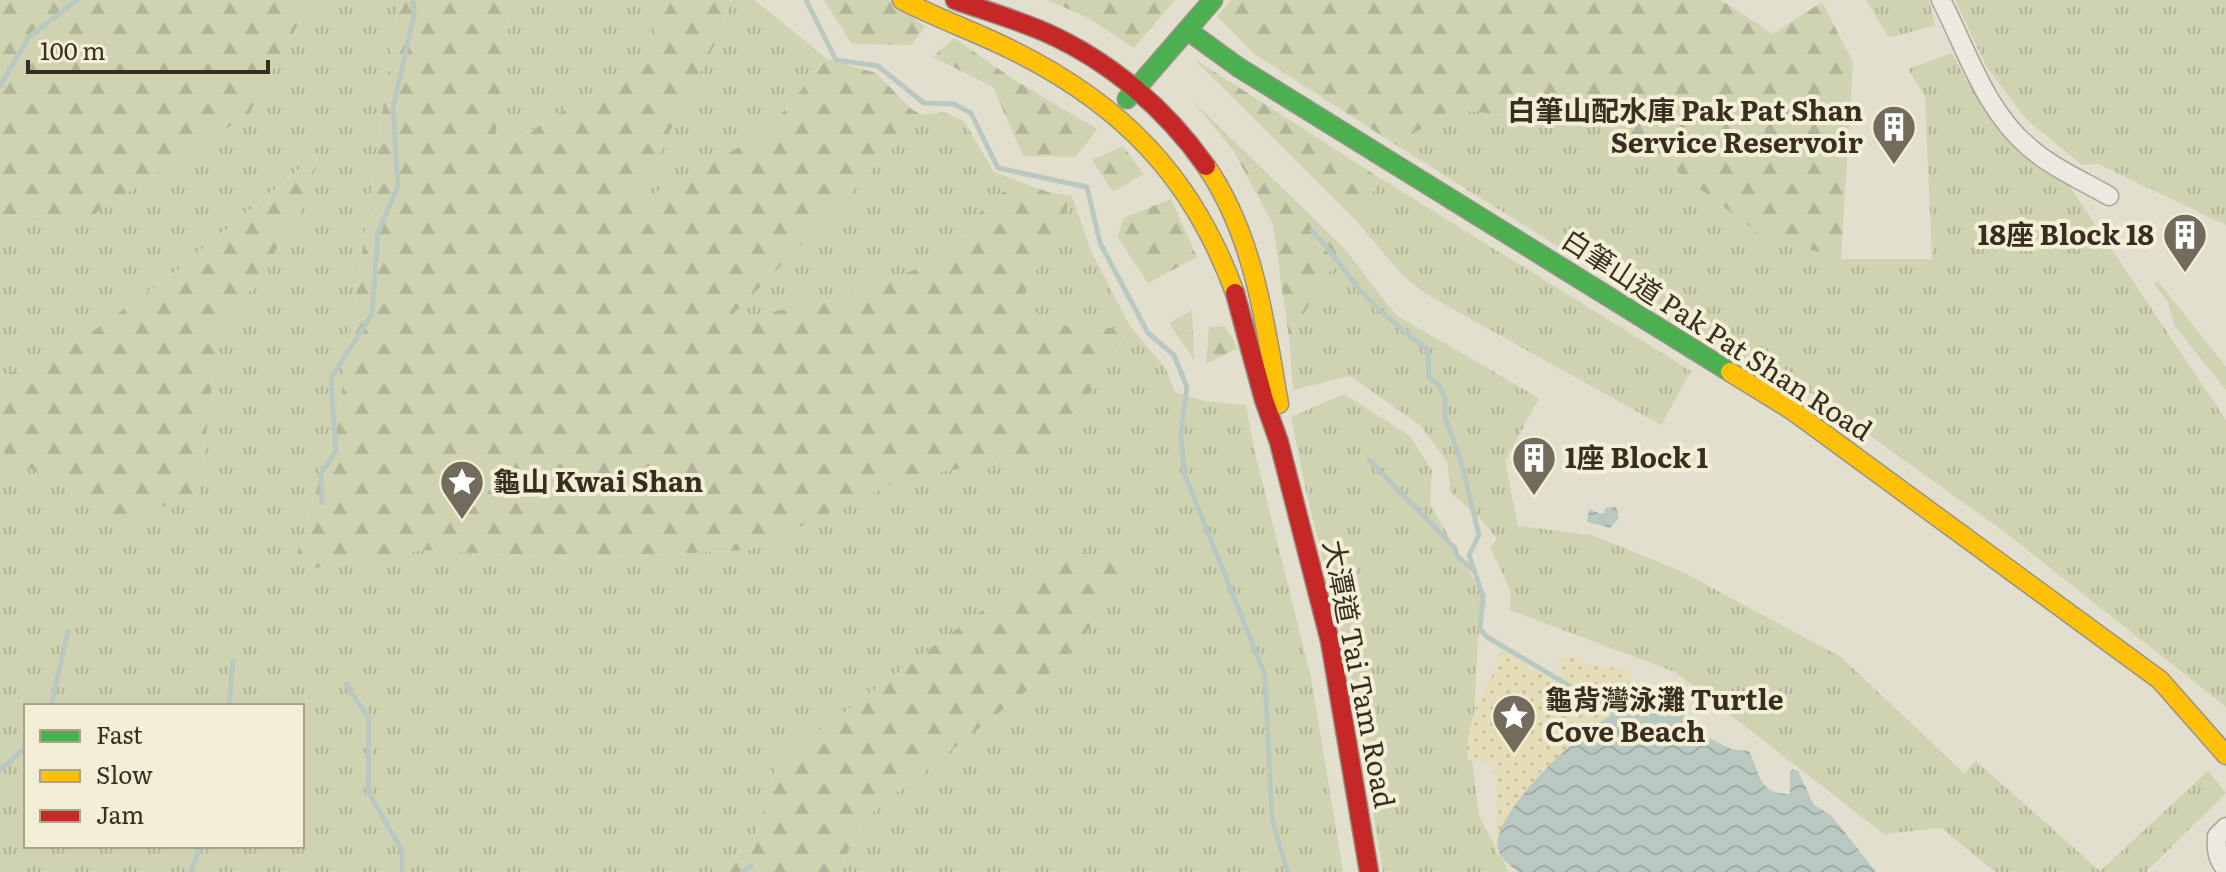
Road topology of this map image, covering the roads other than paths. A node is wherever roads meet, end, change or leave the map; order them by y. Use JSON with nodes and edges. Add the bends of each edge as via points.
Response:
{"nodes":[{"id":1,"x":902,"y":0,"type":"edge"},
{"id":2,"x":955,"y":0,"type":"edge"},
{"id":3,"x":1213,"y":0,"type":"edge"},
{"id":4,"x":1941,"y":0,"type":"edge"},
{"id":5,"x":1187,"y":30,"type":"junction"},
{"id":6,"x":1136,"y":88,"type":"junction"},
{"id":7,"x":1115,"y":114,"type":"junction"},
{"id":8,"x":2109,"y":196,"type":"dead end"},
{"id":9,"x":1279,"y":442,"type":"junction"},
{"id":10,"x":2226,"y":755,"type":"edge"},
{"id":11,"x":2226,"y":827,"type":"edge"},
{"id":12,"x":2226,"y":869,"type":"edge"},
{"id":13,"x":1369,"y":872,"type":"edge"}],
"edges":[{"from":1,"to":7,"type":"main road","name":"大潭道 Tai Tam Road","via":[[1031,58]]},
{"from":2,"to":6,"type":"main road","name":"大潭道 Tai Tam Road","via":[[1055,37]]},
{"from":3,"to":5,"type":"main road"},
{"from":4,"to":8,"type":"street","via":[[2004,122],[2046,160]]},
{"from":5,"to":6,"type":"main road"},
{"from":5,"to":10,"type":"main road","name":"白筆山道 Pak Pat Shan Road","via":[[1238,67],[1793,411],[2160,680]]},
{"from":6,"to":7,"type":"main road"},
{"from":6,"to":9,"type":"main road","name":"大潭道 Tai Tam Road","via":[[1195,151],[1236,222],[1270,348]]},
{"from":7,"to":9,"type":"main road","name":"大潭道 Tai Tam Road","via":[[1174,171],[1206,223],[1233,288],[1266,413]]},
{"from":9,"to":13,"type":"main road","name":"大潭道 Tai Tam Road","via":[[1330,641]]},
{"from":11,"to":12,"type":"street","via":[[2217,836],[2216,847]]}]}
